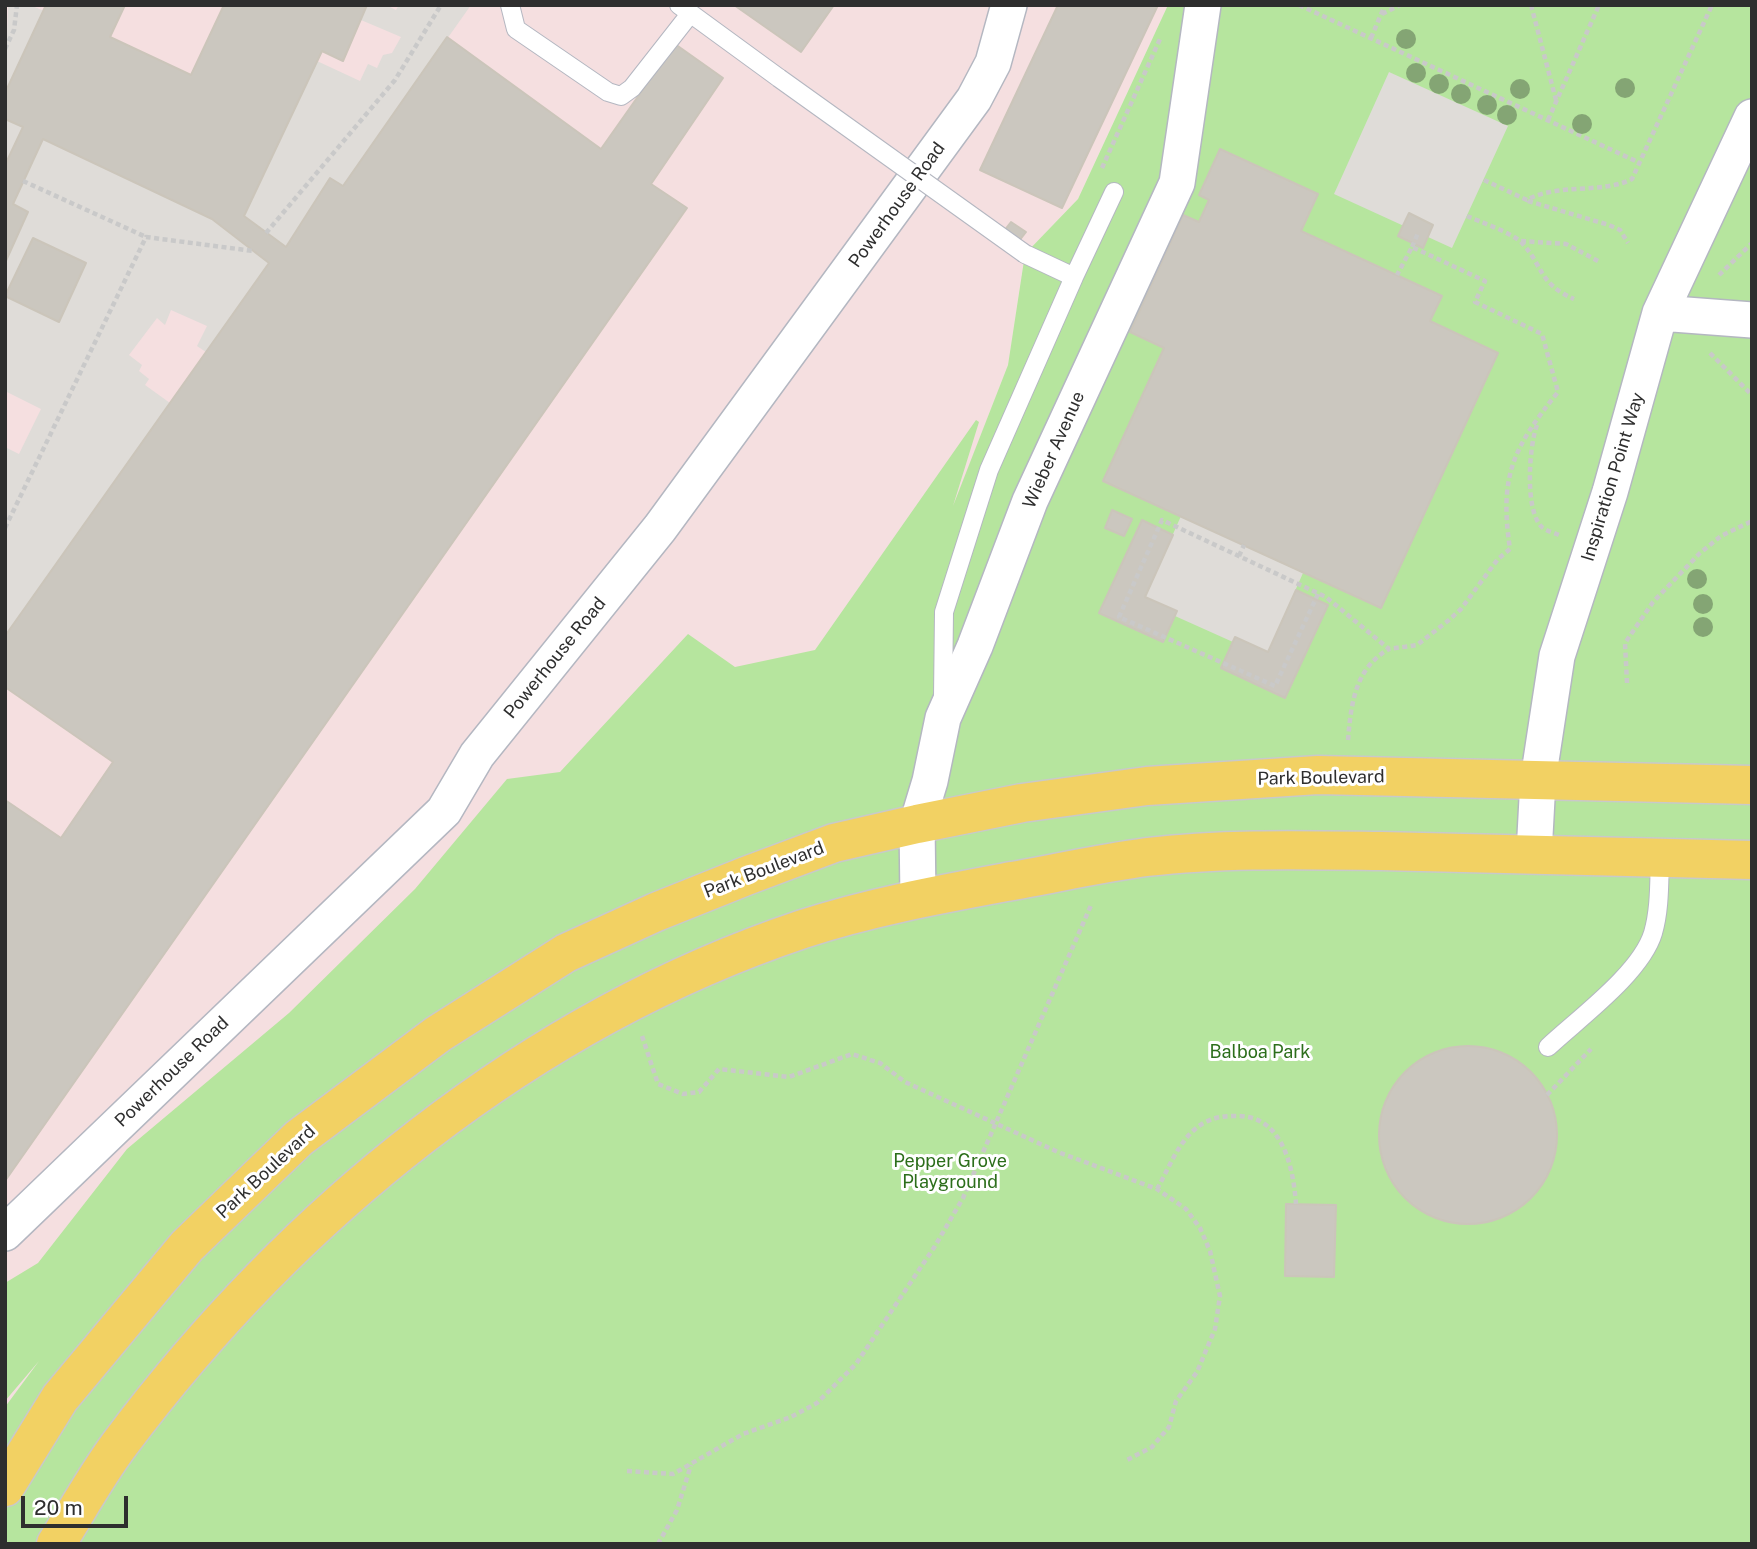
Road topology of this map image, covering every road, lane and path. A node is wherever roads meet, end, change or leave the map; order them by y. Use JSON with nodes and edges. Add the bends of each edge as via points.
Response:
{"nodes":[{"id":1,"x":17,"y":5,"type":"edge"},
{"id":2,"x":441,"y":5,"type":"edge"},
{"id":3,"x":510,"y":5,"type":"edge"},
{"id":4,"x":1009,"y":5,"type":"edge"},
{"id":5,"x":1203,"y":5,"type":"edge"},
{"id":6,"x":1299,"y":5,"type":"edge"},
{"id":7,"x":1385,"y":5,"type":"edge"},
{"id":8,"x":1400,"y":5,"type":"edge"},
{"id":9,"x":1531,"y":5,"type":"edge"},
{"id":10,"x":1599,"y":5,"type":"edge"},
{"id":11,"x":1712,"y":5,"type":"edge"},
{"id":12,"x":684,"y":9,"type":"edge"},
{"id":13,"x":1381,"y":14,"type":"junction"},
{"id":14,"x":1162,"y":35,"type":"dead end"},
{"id":15,"x":1371,"y":38,"type":"junction"},
{"id":16,"x":5,"y":49,"type":"edge"},
{"id":17,"x":1557,"y":101,"type":"junction"},
{"id":18,"x":1752,"y":117,"type":"edge"},
{"id":19,"x":1548,"y":120,"type":"junction"},
{"id":20,"x":1640,"y":163,"type":"junction"},
{"id":21,"x":1100,"y":173,"type":"dead end"},
{"id":22,"x":1483,"y":180,"type":"dead end"},
{"id":23,"x":23,"y":181,"type":"dead end"},
{"id":24,"x":1114,"y":192,"type":"dead end"},
{"id":25,"x":1527,"y":200,"type":"junction"},
{"id":26,"x":1467,"y":216,"type":"dead end"},
{"id":27,"x":266,"y":233,"type":"dead end"},
{"id":28,"x":1418,"y":233,"type":"dead end"},
{"id":29,"x":146,"y":237,"type":"junction"},
{"id":30,"x":1521,"y":241,"type":"junction"},
{"id":31,"x":1628,"y":243,"type":"dead end"},
{"id":32,"x":1752,"y":243,"type":"edge"},
{"id":33,"x":1412,"y":247,"type":"junction"},
{"id":34,"x":253,"y":251,"type":"dead end"},
{"id":35,"x":1598,"y":261,"type":"dead end"},
{"id":36,"x":1397,"y":275,"type":"dead end"},
{"id":37,"x":1074,"y":277,"type":"junction"},
{"id":38,"x":1713,"y":280,"type":"dead end"},
{"id":39,"x":1574,"y":299,"type":"dead end"},
{"id":40,"x":1660,"y":313,"type":"junction"},
{"id":41,"x":1752,"y":320,"type":"edge"},
{"id":42,"x":1723,"y":363,"type":"dead end"},
{"id":43,"x":1752,"y":395,"type":"edge"},
{"id":44,"x":1541,"y":414,"type":"junction"},
{"id":45,"x":1752,"y":521,"type":"edge"},
{"id":46,"x":5,"y":528,"type":"edge"},
{"id":47,"x":1557,"y":534,"type":"dead end"},
{"id":48,"x":1244,"y":545,"type":"dead end"},
{"id":49,"x":1239,"y":556,"type":"junction"},
{"id":50,"x":1318,"y":594,"type":"junction"},
{"id":51,"x":1389,"y":649,"type":"junction"},
{"id":52,"x":1627,"y":682,"type":"dead end"},
{"id":53,"x":943,"y":718,"type":"junction"},
{"id":54,"x":1348,"y":744,"type":"dead end"},
{"id":55,"x":1538,"y":780,"type":"junction"},
{"id":56,"x":1752,"y":785,"type":"edge"},
{"id":57,"x":917,"y":824,"type":"junction"},
{"id":58,"x":1534,"y":854,"type":"junction"},
{"id":59,"x":1660,"y":858,"type":"junction"},
{"id":60,"x":1752,"y":860,"type":"edge"},
{"id":61,"x":1093,"y":895,"type":"dead end"},
{"id":62,"x":918,"y":899,"type":"junction"},
{"id":63,"x":640,"y":1031,"type":"dead end"},
{"id":64,"x":1548,"y":1047,"type":"dead end"},
{"id":65,"x":995,"y":1120,"type":"junction"},
{"id":66,"x":1157,"y":1189,"type":"junction"},
{"id":67,"x":1296,"y":1204,"type":"dead end"},
{"id":68,"x":5,"y":1233,"type":"edge"},
{"id":69,"x":1125,"y":1461,"type":"dead end"},
{"id":70,"x":691,"y":1464,"type":"junction"},
{"id":71,"x":627,"y":1471,"type":"dead end"},
{"id":72,"x":5,"y":1487,"type":"edge"},
{"id":73,"x":56,"y":1544,"type":"edge"},
{"id":74,"x":658,"y":1544,"type":"edge"}],
"edges":[{"from":1,"to":16,"type":"path","via":[[14,30]]},
{"from":2,"to":27,"type":"path","via":[[395,80]]},
{"from":3,"to":12,"type":"lane","via":[[516,29],[608,92],[621,96],[632,88]]},
{"from":4,"to":68,"type":"street","name":"Powerhouse Road","via":[[993,63],[974,99],[660,528],[477,755],[444,811]]},
{"from":5,"to":53,"type":"street","name":"Wieber Avenue","via":[[1177,183],[1030,501]]},
{"from":6,"to":15,"type":"path"},
{"from":7,"to":13,"type":"path"},
{"from":8,"to":13,"type":"path"},
{"from":9,"to":17,"type":"path"},
{"from":10,"to":17,"type":"path"},
{"from":11,"to":20,"type":"path"},
{"from":12,"to":37,"type":"lane","bridge":true,"via":[[1025,254]]},
{"from":13,"to":15,"type":"path"},
{"from":14,"to":21,"type":"path"},
{"from":15,"to":19,"type":"path"},
{"from":17,"to":19,"type":"path"},
{"from":18,"to":40,"type":"street","name":"Inspiration Point Way"},
{"from":19,"to":20,"type":"path"},
{"from":20,"to":25,"type":"path","via":[[1632,179],[1619,186],[1539,193]]},
{"from":22,"to":25,"type":"path"},
{"from":23,"to":29,"type":"path"},
{"from":24,"to":37,"type":"lane"},
{"from":25,"to":31,"type":"path","via":[[1609,225],[1620,230]]},
{"from":26,"to":30,"type":"path"},
{"from":28,"to":33,"type":"path"},
{"from":29,"to":34,"type":"path"},
{"from":29,"to":46,"type":"path"},
{"from":30,"to":35,"type":"path","via":[[1566,244]]},
{"from":30,"to":39,"type":"path","via":[[1544,279]]},
{"from":32,"to":38,"type":"path"},
{"from":33,"to":36,"type":"path"},
{"from":33,"to":44,"type":"path","via":[[1485,281],[1475,302],[1542,334],[1558,392]]},
{"from":37,"to":53,"type":"lane","via":[[989,470],[944,612]]},
{"from":40,"to":41,"type":"street"},
{"from":40,"to":55,"type":"street","name":"Inspiration Point Way","via":[[1610,492],[1557,656]]},
{"from":42,"to":43,"type":"path"},
{"from":44,"to":47,"type":"path","via":[[1534,433],[1532,509],[1542,527]]},
{"from":44,"to":51,"type":"path","via":[[1510,463],[1506,501],[1510,549],[1449,620],[1417,645]]},
{"from":45,"to":52,"type":"path","via":[[1721,536],[1653,602],[1625,642]]},
{"from":48,"to":49,"type":"path"},
{"from":49,"to":50,"type":"path"},
{"from":49,"to":50,"type":"path","via":[[1162,520],[1119,617],[1275,686]]},
{"from":50,"to":51,"type":"path"},
{"from":51,"to":54,"type":"path","via":[[1372,658],[1352,695]]},
{"from":53,"to":57,"type":"street","name":"Wieber Avenue"},
{"from":55,"to":56,"type":"main road","name":"Park Boulevard"},
{"from":55,"to":57,"type":"main road","name":"Park Boulevard","via":[[1318,775],[1147,786],[1022,803]]},
{"from":55,"to":58,"type":"street","name":"Inspiration Point Way"},
{"from":57,"to":62,"type":"street","name":"Wieber Avenue"},
{"from":57,"to":72,"type":"main road","name":"Park Boulevard","via":[[834,843],[656,912],[566,953],[438,1034],[299,1138],[187,1246],[60,1398]]},
{"from":58,"to":59,"type":"main road"},
{"from":58,"to":62,"type":"main road","via":[[1289,850],[1149,857]]},
{"from":59,"to":60,"type":"main road"},
{"from":59,"to":64,"type":"lane","via":[[1653,933],[1641,958]]},
{"from":61,"to":65,"type":"path"},
{"from":62,"to":73,"type":"main road","via":[[804,929],[708,966],[625,1004],[550,1046],[470,1101],[344,1197],[245,1294],[118,1446]]},
{"from":63,"to":65,"type":"path","via":[[658,1084],[683,1094],[699,1092],[719,1069],[789,1077],[852,1054],[880,1063],[905,1082]]},
{"from":65,"to":66,"type":"path","via":[[1058,1152]]},
{"from":65,"to":70,"type":"path","via":[[963,1198],[856,1364],[817,1403],[743,1434]]},
{"from":66,"to":67,"type":"path","via":[[1194,1130],[1214,1117],[1237,1115],[1256,1118],[1273,1130],[1293,1174]]},
{"from":66,"to":69,"type":"path","via":[[1186,1209],[1200,1228],[1220,1296],[1215,1329],[1197,1372],[1176,1401],[1169,1427],[1152,1447]]},
{"from":70,"to":71,"type":"path","via":[[673,1474]]},
{"from":70,"to":74,"type":"path","via":[[677,1510]]}]}
